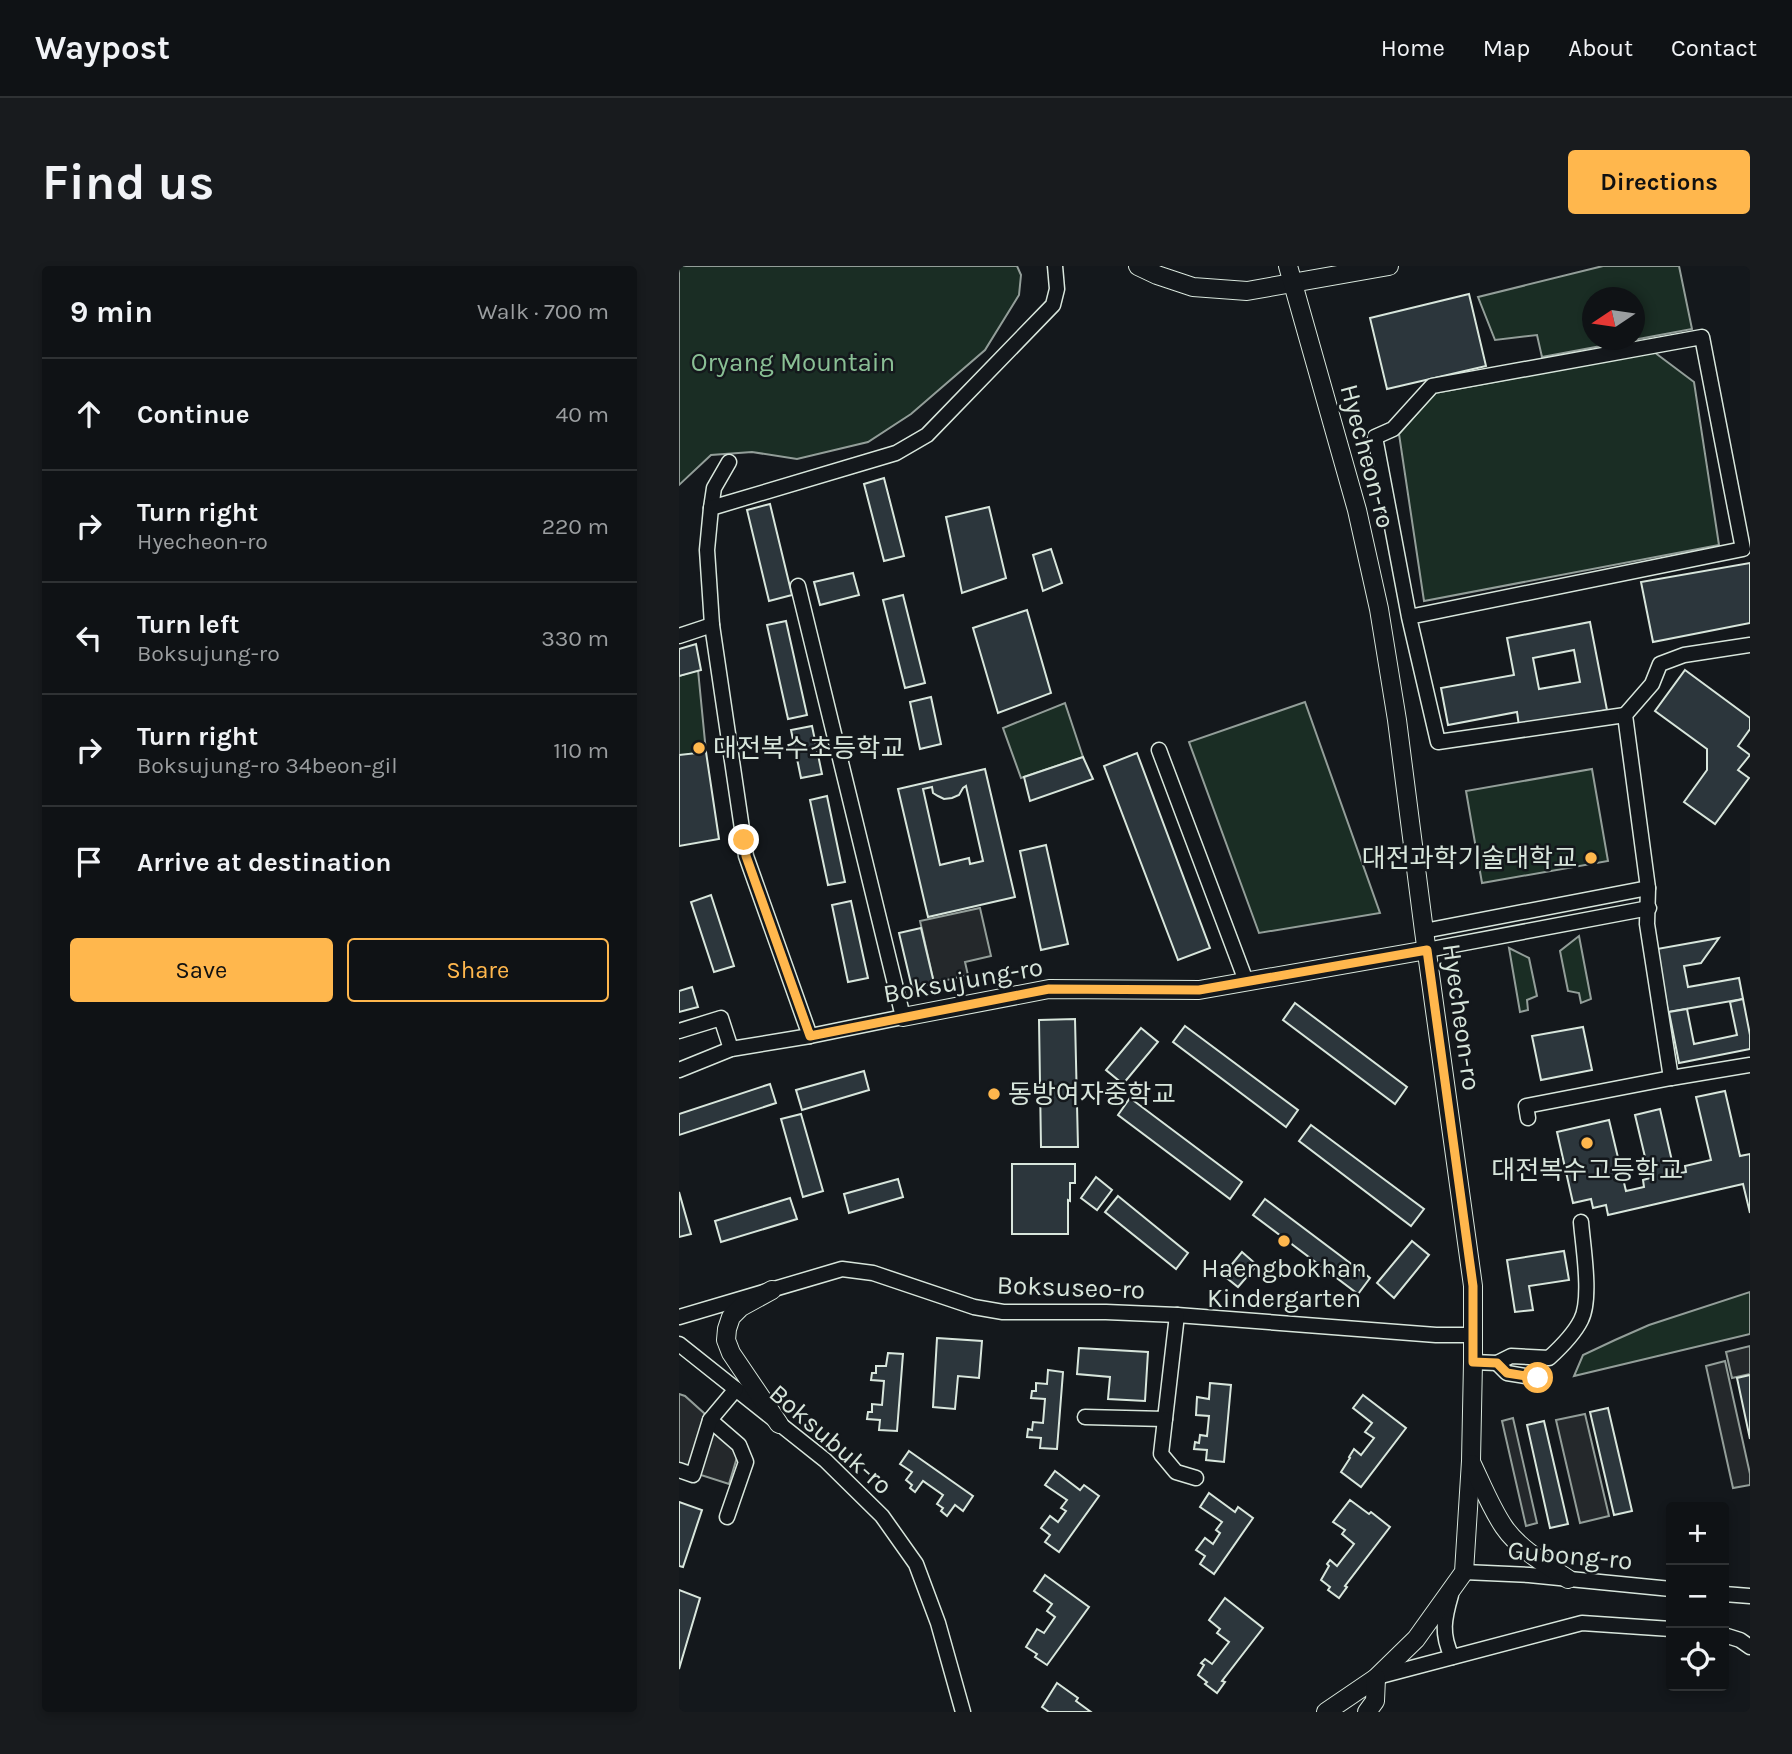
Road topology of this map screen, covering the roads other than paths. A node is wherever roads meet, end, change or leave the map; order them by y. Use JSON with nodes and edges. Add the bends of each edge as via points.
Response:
{"nodes":[{"id":1,"x":1055,"y":266,"type":"edge"},
{"id":2,"x":1138,"y":266,"type":"edge"},
{"id":3,"x":1288,"y":266,"type":"edge"},
{"id":4,"x":1389,"y":266,"type":"edge"},
{"id":5,"x":1293,"y":284,"type":"junction"},
{"id":6,"x":729,"y":462,"type":"dead end"},
{"id":7,"x":711,"y":508,"type":"junction"},
{"id":8,"x":798,"y":586,"type":"dead end"},
{"id":9,"x":1409,"y":617,"type":"junction"},
{"id":10,"x":712,"y":625,"type":"junction"},
{"id":11,"x":679,"y":636,"type":"edge"},
{"id":12,"x":1750,"y":645,"type":"edge"},
{"id":13,"x":1625,"y":715,"type":"junction"},
{"id":14,"x":1159,"y":750,"type":"dead end"},
{"id":15,"x":1648,"y":888,"type":"junction"},
{"id":16,"x":1649,"y":908,"type":"junction"},
{"id":17,"x":1424,"y":930,"type":"junction"},
{"id":18,"x":1427,"y":950,"type":"junction"},
{"id":19,"x":1246,"y":981,"type":"junction"},
{"id":20,"x":902,"y":1017,"type":"junction"},
{"id":21,"x":679,"y":1031,"type":"edge"},
{"id":22,"x":810,"y":1036,"type":"junction"},
{"id":23,"x":731,"y":1049,"type":"junction"},
{"id":24,"x":1750,"y":1065,"type":"edge"},
{"id":25,"x":679,"y":1070,"type":"edge"},
{"id":26,"x":1671,"y":1078,"type":"junction"},
{"id":27,"x":1528,"y":1118,"type":"dead end"},
{"id":28,"x":1581,"y":1222,"type":"dead end"},
{"id":29,"x":772,"y":1290,"type":"junction"},
{"id":30,"x":1177,"y":1315,"type":"junction"},
{"id":31,"x":679,"y":1317,"type":"edge"},
{"id":32,"x":1473,"y":1335,"type":"junction"},
{"id":33,"x":679,"y":1344,"type":"edge"},
{"id":34,"x":1473,"y":1362,"type":"junction"},
{"id":35,"x":1497,"y":1363,"type":"junction"},
{"id":36,"x":1538,"y":1378,"type":"dead end"},
{"id":37,"x":736,"y":1389,"type":"junction"},
{"id":38,"x":1085,"y":1417,"type":"dead end"},
{"id":39,"x":1165,"y":1419,"type":"junction"},
{"id":40,"x":710,"y":1420,"type":"junction"},
{"id":41,"x":779,"y":1424,"type":"junction"},
{"id":42,"x":1471,"y":1461,"type":"junction"},
{"id":43,"x":679,"y":1471,"type":"edge"},
{"id":44,"x":1196,"y":1478,"type":"dead end"},
{"id":45,"x":727,"y":1517,"type":"dead end"},
{"id":46,"x":1464,"y":1572,"type":"junction"},
{"id":47,"x":1569,"y":1579,"type":"junction"},
{"id":48,"x":1453,"y":1587,"type":"junction"},
{"id":49,"x":1666,"y":1589,"type":"edge"},
{"id":50,"x":1729,"y":1594,"type":"edge"},
{"id":51,"x":1750,"y":1596,"type":"edge"},
{"id":52,"x":1666,"y":1629,"type":"edge"},
{"id":53,"x":1729,"y":1634,"type":"edge"},
{"id":54,"x":1750,"y":1634,"type":"edge"},
{"id":55,"x":1729,"y":1636,"type":"edge"},
{"id":56,"x":1750,"y":1647,"type":"edge"},
{"id":57,"x":1452,"y":1657,"type":"junction"},
{"id":58,"x":1376,"y":1678,"type":"junction"},
{"id":59,"x":963,"y":1712,"type":"edge"},
{"id":60,"x":1326,"y":1712,"type":"edge"},
{"id":61,"x":1367,"y":1712,"type":"edge"}],
"edges":[{"from":1,"to":7,"type":"street","via":[[1053,305],[927,435],[896,453]]},
{"from":2,"to":5,"type":"main road","via":[[1193,286],[1247,291]]},
{"from":3,"to":5,"type":"main road","name":"Hyecheon-ro"},
{"from":4,"to":5,"type":"main road"},
{"from":5,"to":17,"type":"main road","name":"Hyecheon-ro","via":[[1357,510],[1379,609]]},
{"from":6,"to":7,"type":"street","via":[[714,488]]},
{"from":7,"to":10,"type":"street","via":[[707,550]]},
{"from":8,"to":20,"type":"street"},
{"from":9,"to":9,"type":"street","via":[[1375,437],[1393,429],[1432,386],[1702,337],[1743,549]]},
{"from":9,"to":13,"type":"street","via":[[1438,742]]},
{"from":10,"to":11,"type":"street"},
{"from":10,"to":22,"type":"street","via":[[746,856]]},
{"from":12,"to":13,"type":"street","via":[[1685,655],[1660,664],[1652,684]]},
{"from":13,"to":15,"type":"street"},
{"from":14,"to":19,"type":"street"},
{"from":15,"to":16,"type":"street"},
{"from":15,"to":17,"type":"street"},
{"from":16,"to":18,"type":"street"},
{"from":16,"to":26,"type":"street","via":[[1647,924]]},
{"from":17,"to":18,"type":"main road","name":"Hyecheon-ro"},
{"from":18,"to":19,"type":"main road","name":"Boksujung-ro"},
{"from":18,"to":32,"type":"main road","name":"Hyecheon-ro","via":[[1473,1286]]},
{"from":19,"to":20,"type":"main road","name":"Boksujung-ro","via":[[1199,990],[1049,989]]},
{"from":20,"to":22,"type":"street","name":"Boksujung-ro"},
{"from":21,"to":23,"type":"street","via":[[722,1017]]},
{"from":22,"to":23,"type":"street","name":"Boksujung-ro"},
{"from":23,"to":25,"type":"street","name":"Boksujung-ro"},
{"from":24,"to":26,"type":"street"},
{"from":26,"to":27,"type":"street","via":[[1526,1106]]},
{"from":28,"to":35,"type":"street","via":[[1586,1301],[1581,1320],[1549,1358],[1511,1356]]},
{"from":29,"to":30,"type":"street","name":"Boksuseo-ro","via":[[842,1269],[873,1273],[974,1307],[1003,1312]]},
{"from":29,"to":31,"type":"street","name":"Boksuseo-ro"},
{"from":29,"to":41,"type":"main road","via":[[731,1317],[726,1340]]},
{"from":30,"to":32,"type":"street","name":"Boksuseo-ro"},
{"from":30,"to":39,"type":"street"},
{"from":32,"to":34,"type":"main road","name":"Hyecheon-ro"},
{"from":33,"to":37,"type":"street","name":"Boksubuk-ro"},
{"from":34,"to":35,"type":"street"},
{"from":34,"to":42,"type":"main road","name":"Hyecheon-ro"},
{"from":35,"to":36,"type":"street","via":[[1507,1373]]},
{"from":37,"to":40,"type":"street"},
{"from":37,"to":41,"type":"street","name":"Boksubuk-ro"},
{"from":38,"to":39,"type":"street"},
{"from":39,"to":44,"type":"street","via":[[1161,1454],[1176,1472]]},
{"from":40,"to":43,"type":"street","via":[[693,1475]]},
{"from":40,"to":45,"type":"street","via":[[739,1445],[746,1462]]},
{"from":41,"to":59,"type":"street","name":"Boksubuk-ro","via":[[825,1460],[882,1516],[916,1564]]},
{"from":42,"to":46,"type":"main road","name":"Hyecheon-ro"},
{"from":42,"to":47,"type":"main road","via":[[1506,1529],[1534,1556]]},
{"from":46,"to":47,"type":"street","name":"Gubong-ro"},
{"from":46,"to":48,"type":"main road"},
{"from":47,"to":49,"type":"street","name":"Gubong-ro"},
{"from":48,"to":57,"type":"street","via":[[1444,1629]]},
{"from":48,"to":58,"type":"main road","via":[[1416,1639]]},
{"from":50,"to":51,"type":"street"},
{"from":52,"to":57,"type":"street","via":[[1582,1623]]},
{"from":53,"to":54,"type":"street"},
{"from":55,"to":56,"type":"street"},
{"from":57,"to":58,"type":"street"},
{"from":58,"to":60,"type":"main road"},
{"from":58,"to":61,"type":"main road","via":[[1375,1701]]}]}
